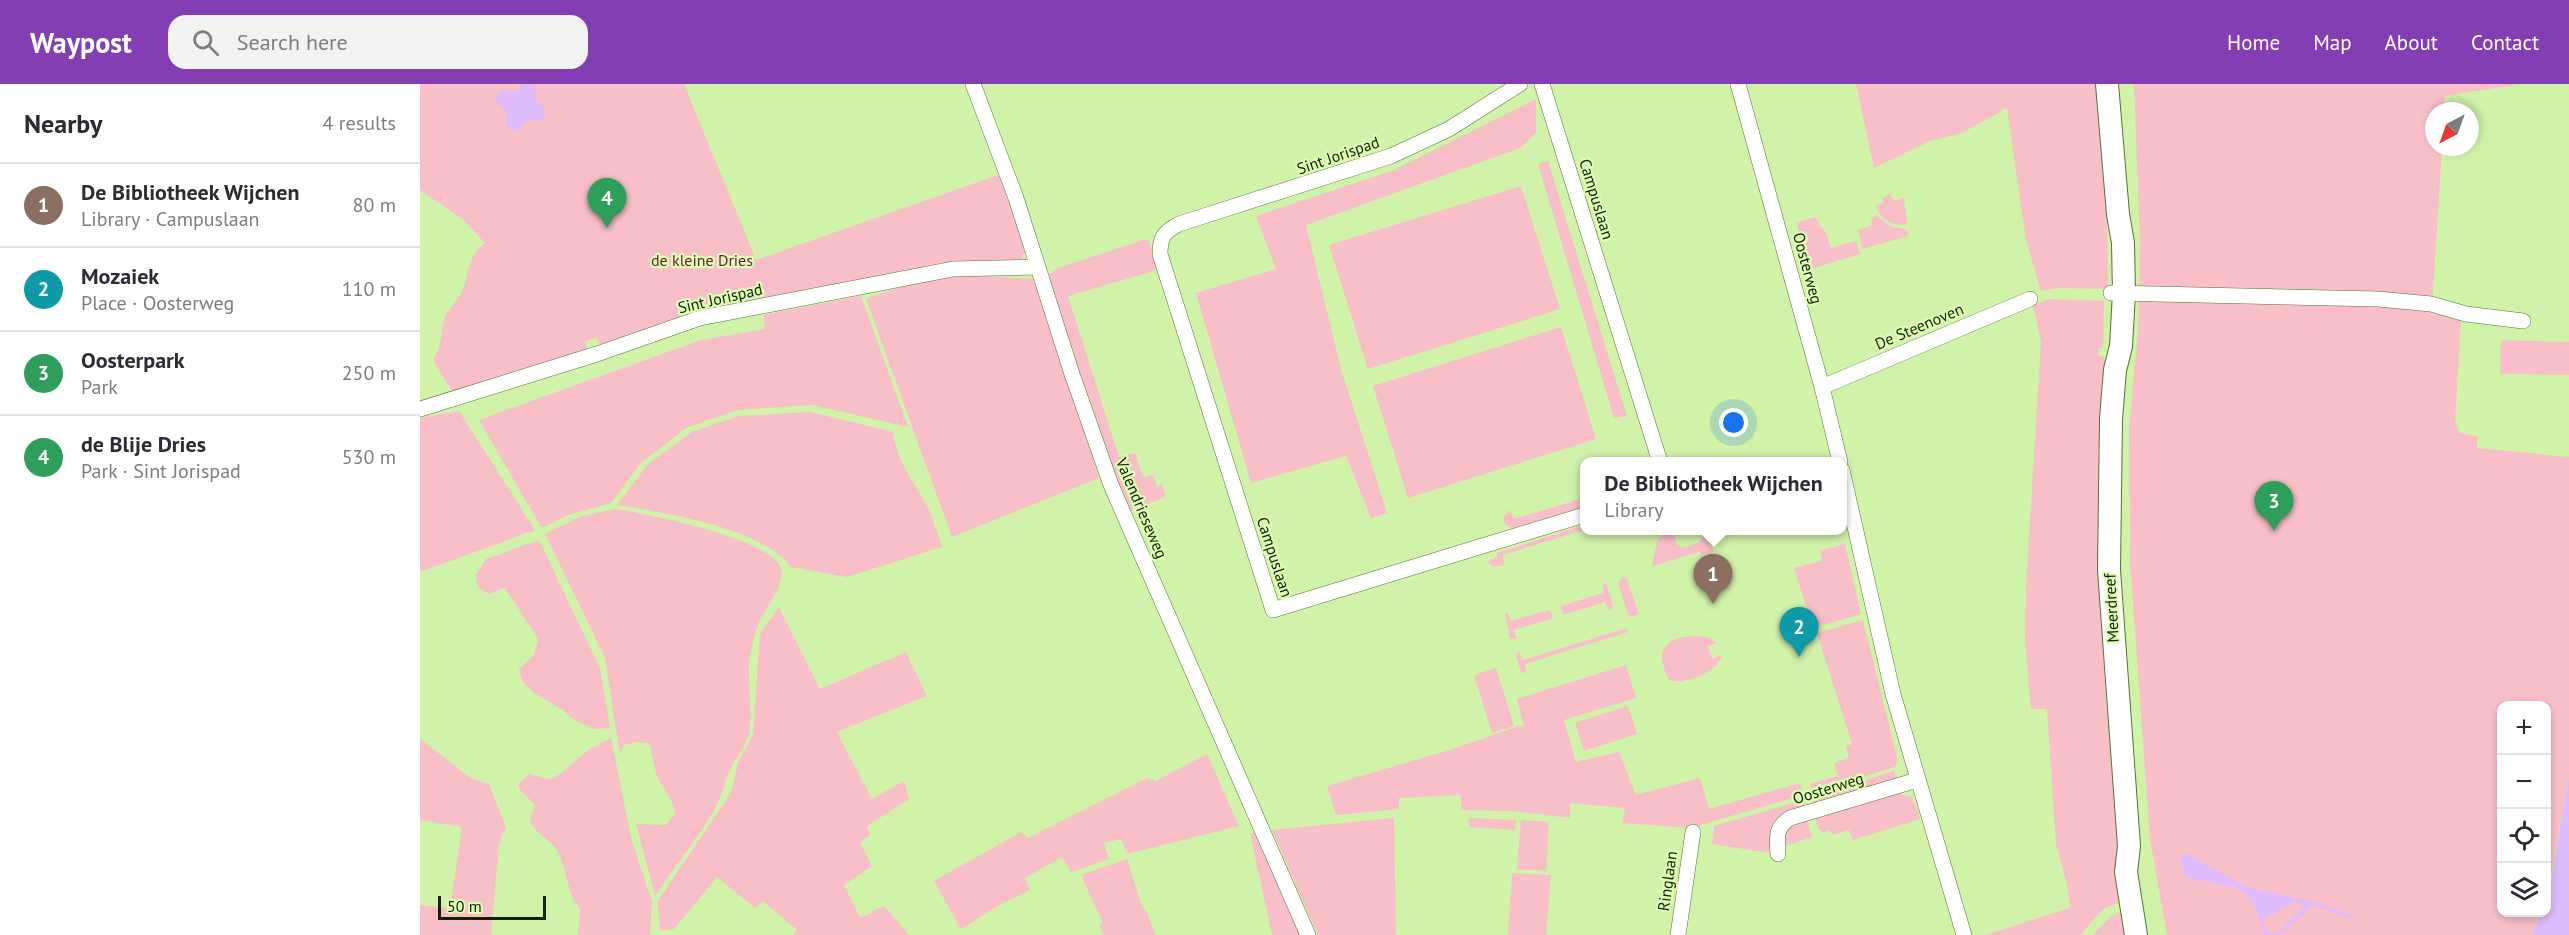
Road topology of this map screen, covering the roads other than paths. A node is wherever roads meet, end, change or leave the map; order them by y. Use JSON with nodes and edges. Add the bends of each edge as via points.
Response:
{"nodes":[{"id":1,"x":974,"y":84,"type":"edge"},
{"id":2,"x":1520,"y":84,"type":"edge"},
{"id":3,"x":1542,"y":84,"type":"edge"},
{"id":4,"x":1738,"y":84,"type":"edge"},
{"id":5,"x":2107,"y":84,"type":"edge"},
{"id":6,"x":1160,"y":239,"type":"joint"},
{"id":7,"x":1037,"y":267,"type":"junction"},
{"id":8,"x":2118,"y":293,"type":"junction"},
{"id":9,"x":2030,"y":299,"type":"dead end"},
{"id":10,"x":2523,"y":321,"type":"dead end"},
{"id":11,"x":1822,"y":387,"type":"junction"},
{"id":12,"x":420,"y":409,"type":"edge"},
{"id":13,"x":1658,"y":457,"type":"edge"},
{"id":14,"x":1839,"y":457,"type":"edge"},
{"id":15,"x":1847,"y":492,"type":"edge"},
{"id":16,"x":1580,"y":516,"type":"edge"},
{"id":17,"x":1917,"y":780,"type":"junction"},
{"id":18,"x":1693,"y":832,"type":"dead end"},
{"id":19,"x":2129,"y":846,"type":"junction"},
{"id":20,"x":1778,"y":854,"type":"dead end"},
{"id":21,"x":1308,"y":935,"type":"edge"},
{"id":22,"x":1678,"y":935,"type":"edge"},
{"id":23,"x":1964,"y":935,"type":"edge"},
{"id":24,"x":2136,"y":935,"type":"edge"},
{"id":25,"x":2148,"y":935,"type":"edge"}],
"edges":[{"from":1,"to":7,"type":"street","name":"Valendrieseweg"},
{"from":2,"to":6,"type":"street","name":"Sint Jorispad","via":[[1419,144],[1358,168],[1179,224]]},
{"from":3,"to":13,"type":"street","name":"Campuslaan"},
{"from":4,"to":11,"type":"street","name":"Oosterweg"},
{"from":5,"to":8,"type":"street","name":"Meerdreef","via":[[2123,243]]},
{"from":6,"to":16,"type":"street","name":"Campuslaan","via":[[1165,272],[1273,610]]},
{"from":7,"to":12,"type":"street","name":"Sint Jorispad","via":[[953,269],[700,318]]},
{"from":7,"to":21,"type":"street","name":"Valendrieseweg","via":[[1111,485]]},
{"from":8,"to":10,"type":"street","via":[[2378,299],[2431,304],[2466,314]]},
{"from":8,"to":19,"type":"street","name":"Meerdreef","via":[[2121,346],[2115,370],[2108,500],[2109,570]]},
{"from":9,"to":11,"type":"street","name":"De Steenoven"},
{"from":11,"to":14,"type":"street","name":"Oosterweg"},
{"from":15,"to":17,"type":"street","via":[[1893,694]]},
{"from":17,"to":20,"type":"street","name":"Oosterweg","via":[[1790,818],[1777,832]]},
{"from":17,"to":23,"type":"street"},
{"from":18,"to":22,"type":"street","name":"Ringlaan"},
{"from":19,"to":24,"type":"street","name":"Meerdreef","via":[[2126,873]]},
{"from":19,"to":25,"type":"street","name":"Meerdreef"}]}
